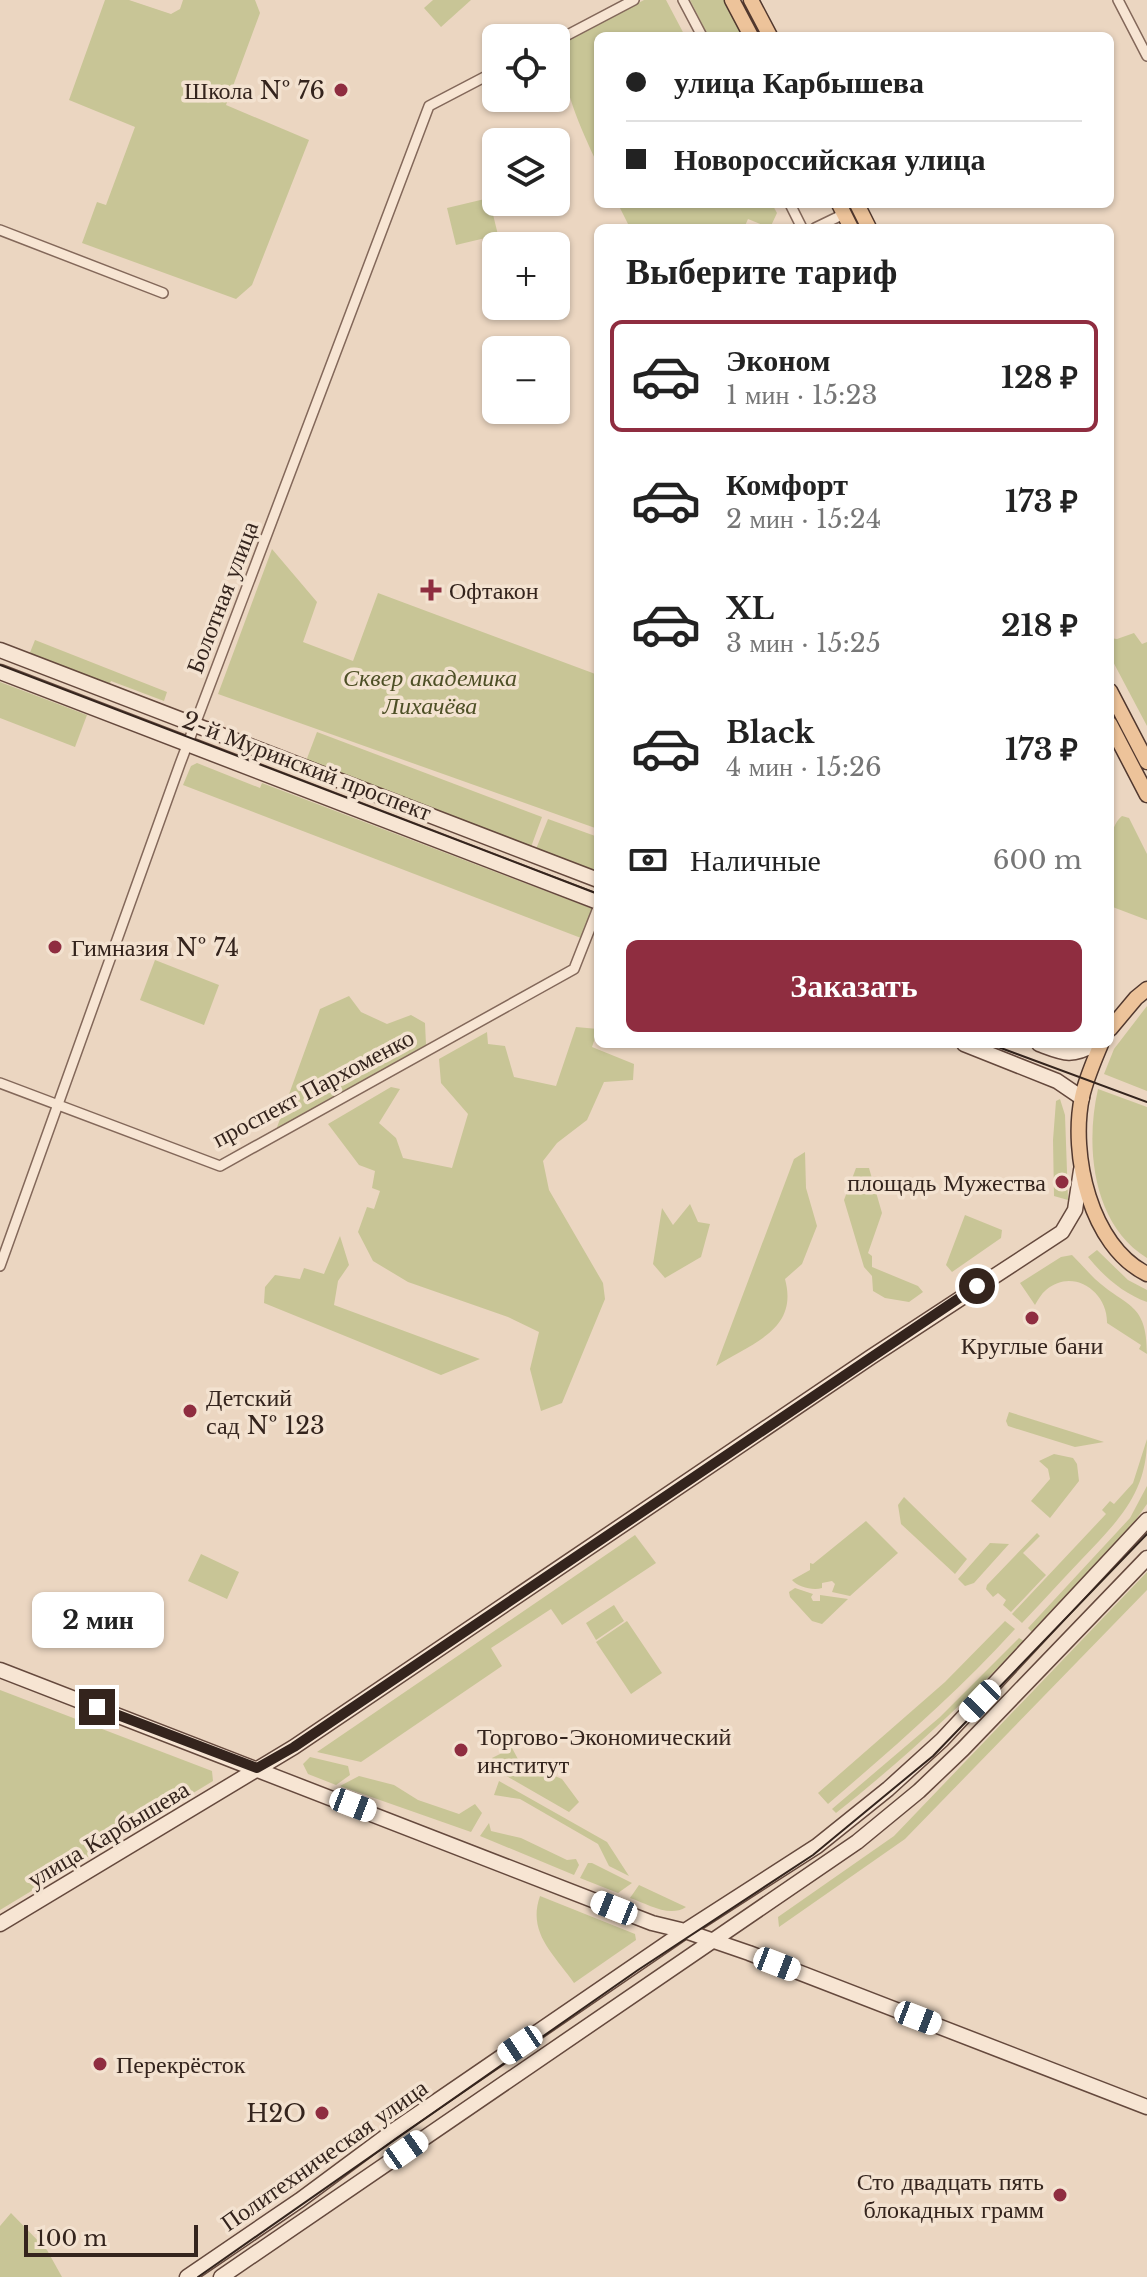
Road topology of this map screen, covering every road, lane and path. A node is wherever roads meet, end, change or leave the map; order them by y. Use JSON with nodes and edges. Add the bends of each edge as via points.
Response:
{"nodes":[{"id":1,"x":634,"y":0,"type":"edge"},
{"id":2,"x":683,"y":0,"type":"edge"},
{"id":3,"x":732,"y":0,"type":"edge"},
{"id":4,"x":751,"y":0,"type":"edge"},
{"id":5,"x":1118,"y":0,"type":"edge"},
{"id":6,"x":700,"y":32,"type":"edge"},
{"id":7,"x":749,"y":32,"type":"edge"},
{"id":8,"x":768,"y":32,"type":"edge"},
{"id":9,"x":570,"y":34,"type":"edge"},
{"id":10,"x":1147,"y":56,"type":"edge"},
{"id":11,"x":482,"y":78,"type":"edge"},
{"id":12,"x":841,"y":209,"type":"edge"},
{"id":13,"x":820,"y":224,"type":"edge"},
{"id":14,"x":0,"y":230,"type":"edge"},
{"id":15,"x":163,"y":293,"type":"dead end"},
{"id":16,"x":0,"y":650,"type":"edge"},
{"id":17,"x":0,"y":672,"type":"edge"},
{"id":18,"x":1114,"y":699,"type":"edge"},
{"id":19,"x":195,"y":725,"type":"junction"},
{"id":20,"x":1114,"y":732,"type":"edge"},
{"id":21,"x":188,"y":743,"type":"junction"},
{"id":22,"x":1147,"y":762,"type":"edge"},
{"id":23,"x":1147,"y":795,"type":"edge"},
{"id":24,"x":594,"y":878,"type":"edge"},
{"id":25,"x":594,"y":900,"type":"edge"},
{"id":26,"x":594,"y":918,"type":"edge"},
{"id":27,"x":1147,"y":989,"type":"edge"},
{"id":28,"x":1114,"y":1024,"type":"edge"},
{"id":29,"x":974,"y":1048,"type":"edge"},
{"id":30,"x":1050,"y":1048,"type":"edge"},
{"id":31,"x":1089,"y":1048,"type":"edge"},
{"id":32,"x":1097,"y":1048,"type":"edge"},
{"id":33,"x":0,"y":1083,"type":"edge"},
{"id":34,"x":1082,"y":1098,"type":"junction"},
{"id":35,"x":59,"y":1104,"type":"junction"},
{"id":36,"x":1081,"y":1170,"type":"junction"},
{"id":37,"x":0,"y":1266,"type":"edge"},
{"id":38,"x":1147,"y":1274,"type":"edge"},
{"id":39,"x":1147,"y":1520,"type":"edge"},
{"id":40,"x":1126,"y":1543,"type":"junction"},
{"id":41,"x":1146,"y":1560,"type":"edge"},
{"id":42,"x":0,"y":1670,"type":"edge"},
{"id":43,"x":257,"y":1768,"type":"junction"},
{"id":44,"x":0,"y":1924,"type":"edge"},
{"id":45,"x":685,"y":1931,"type":"junction"},
{"id":46,"x":716,"y":1938,"type":"junction"},
{"id":47,"x":1147,"y":2100,"type":"edge"},
{"id":48,"x":1147,"y":2107,"type":"edge"},
{"id":49,"x":187,"y":2277,"type":"edge"},
{"id":50,"x":221,"y":2277,"type":"edge"}],
"edges":[{"from":1,"to":9,"type":"street"},
{"from":2,"to":6,"type":"street"},
{"from":3,"to":7,"type":"main road"},
{"from":4,"to":8,"type":"main road"},
{"from":5,"to":10,"type":"street"},
{"from":11,"to":19,"type":"street","name":"Болотная улица","via":[[429,106]]},
{"from":12,"to":13,"type":"street"},
{"from":14,"to":15,"type":"street"},
{"from":16,"to":19,"type":"main road","name":"2-й Муринский проспект"},
{"from":17,"to":21,"type":"main road","name":"2-й Муринский проспект"},
{"from":18,"to":22,"type":"main road"},
{"from":19,"to":21,"type":"street","name":"Болотная улица"},
{"from":19,"to":24,"type":"main road","name":"2-й Муринский проспект"},
{"from":20,"to":23,"type":"main road"},
{"from":21,"to":25,"type":"main road","name":"2-й Муринский проспект"},
{"from":21,"to":35,"type":"street","name":"Болотная улица"},
{"from":26,"to":35,"type":"street","name":"проспект Пархоменко","via":[[574,969],[220,1166]]},
{"from":27,"to":28,"type":"main road"},
{"from":29,"to":34,"type":"main road","via":[[1057,1081]]},
{"from":30,"to":31,"type":"main road","via":[[1067,1054]]},
{"from":32,"to":34,"type":"main road"},
{"from":33,"to":35,"type":"street","name":"проспект Пархоменко"},
{"from":34,"to":36,"type":"main road"},
{"from":35,"to":37,"type":"street","name":"Болотная улица"},
{"from":36,"to":38,"type":"main road","via":[[1103,1229],[1127,1261]]},
{"from":36,"to":43,"type":"main road","name":"улица Карбышева","via":[[1075,1210],[1062,1232]]},
{"from":39,"to":40,"type":"main road","name":"Политехническая улица"},
{"from":40,"to":41,"type":"main road","via":[[1128,1557]]},
{"from":40,"to":45,"type":"main road","name":"Политехническая улица","via":[[942,1740],[888,1789],[817,1846]]},
{"from":41,"to":46,"type":"main road","name":"Политехническая улица","via":[[919,1791],[839,1856]]},
{"from":42,"to":43,"type":"main road"},
{"from":43,"to":44,"type":"main road","name":"улица Карбышева"},
{"from":43,"to":45,"type":"main road","via":[[652,1923]]},
{"from":45,"to":46,"type":"main road"},
{"from":45,"to":49,"type":"main road","name":"Политехническая улица"},
{"from":46,"to":47,"type":"main road"},
{"from":46,"to":48,"type":"main road"},
{"from":46,"to":50,"type":"main road","name":"Политехническая улица"}]}
